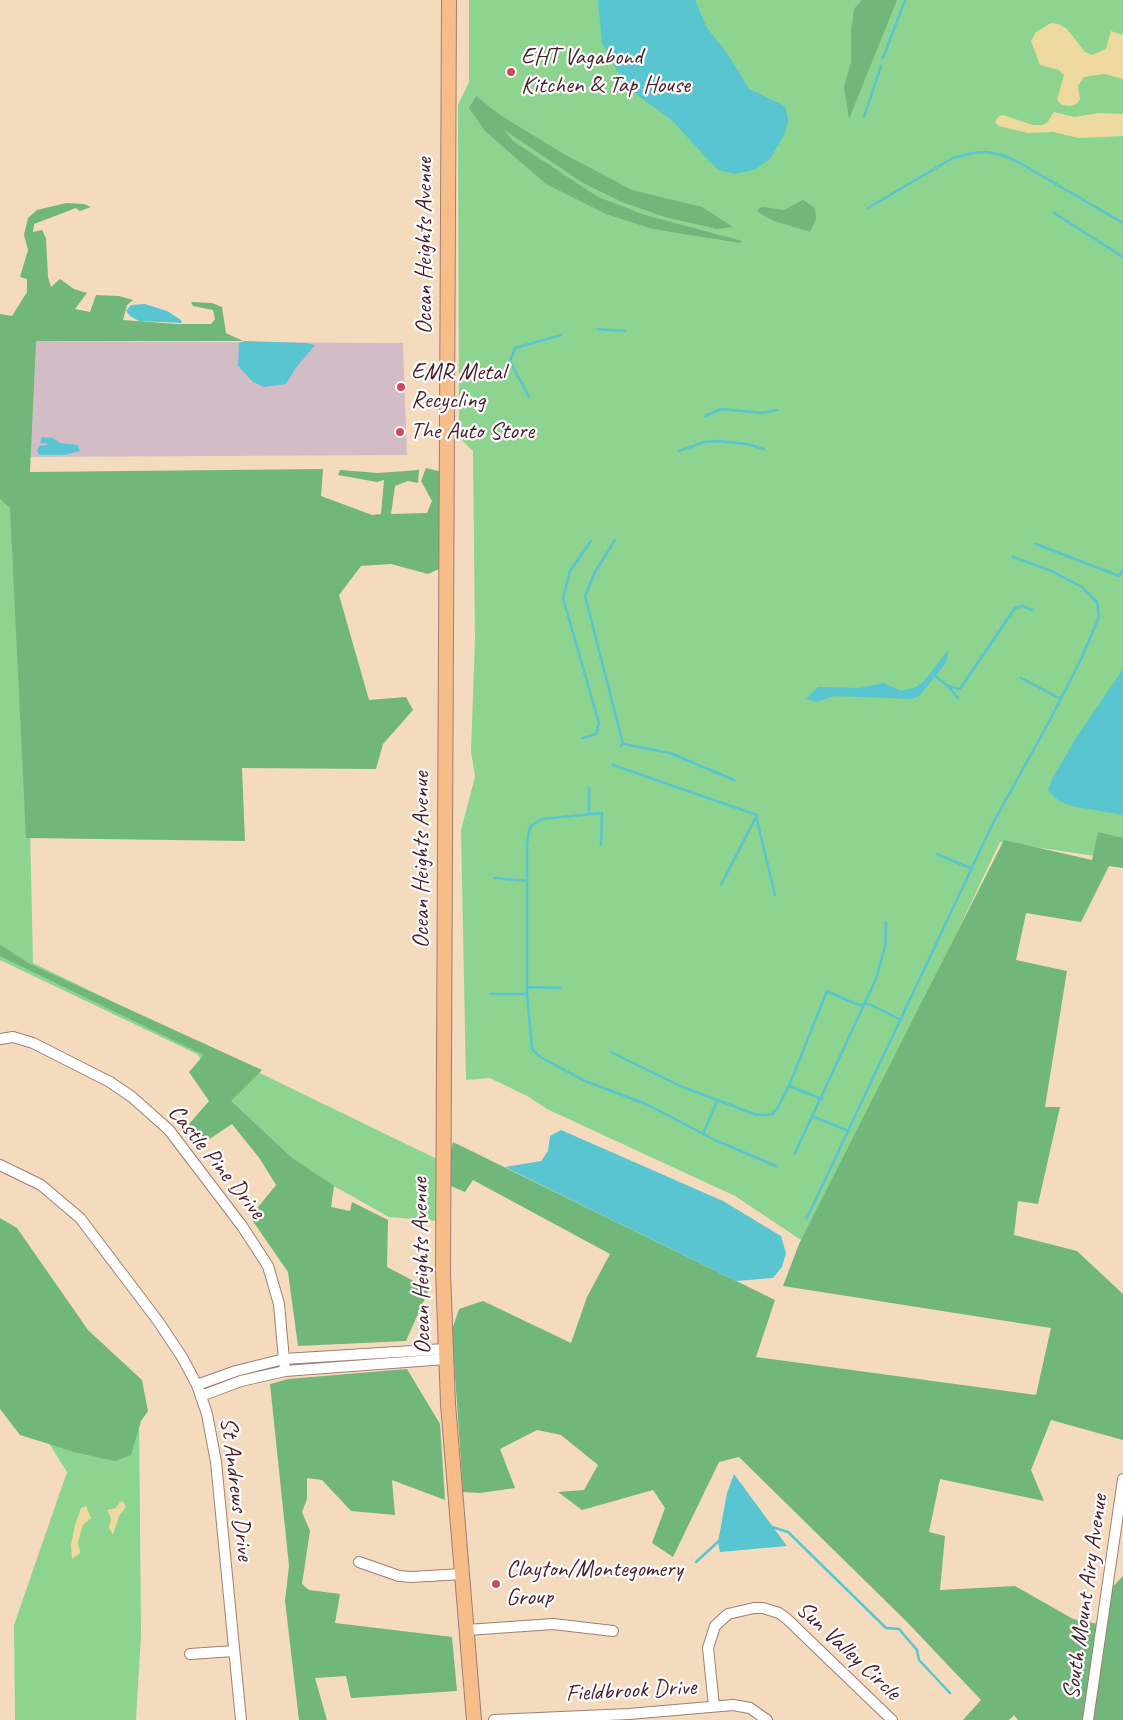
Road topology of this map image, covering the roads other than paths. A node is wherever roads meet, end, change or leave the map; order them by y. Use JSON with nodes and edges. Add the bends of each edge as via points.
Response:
{"nodes":[{"id":1,"x":449,"y":0,"type":"edge"},
{"id":2,"x":0,"y":1039,"type":"edge"},
{"id":3,"x":0,"y":1165,"type":"edge"},
{"id":4,"x":445,"y":1354,"type":"junction"},
{"id":5,"x":284,"y":1359,"type":"junction"},
{"id":6,"x":285,"y":1371,"type":"junction"},
{"id":7,"x":197,"y":1385,"type":"junction"},
{"id":8,"x":201,"y":1396,"type":"junction"},
{"id":9,"x":1123,"y":1479,"type":"edge"},
{"id":10,"x":360,"y":1562,"type":"dead end"},
{"id":11,"x":462,"y":1574,"type":"junction"},
{"id":12,"x":467,"y":1630,"type":"junction"},
{"id":13,"x":613,"y":1631,"type":"dead end"},
{"id":14,"x":234,"y":1651,"type":"junction"},
{"id":15,"x":190,"y":1654,"type":"dead end"},
{"id":16,"x":714,"y":1706,"type":"junction"},
{"id":17,"x":241,"y":1720,"type":"edge"},
{"id":18,"x":474,"y":1720,"type":"edge"},
{"id":19,"x":494,"y":1720,"type":"edge"},
{"id":20,"x":767,"y":1720,"type":"edge"},
{"id":21,"x":892,"y":1720,"type":"edge"},
{"id":22,"x":1088,"y":1720,"type":"edge"}],
"edges":[{"from":1,"to":4,"type":"main road","name":"Ocean Heights Avenue","via":[[443,996]]},
{"from":2,"to":5,"type":"street","name":"Castle Pine Drive","via":[[13,1037],[33,1043],[110,1082],[169,1130],[268,1266],[280,1304]]},
{"from":3,"to":7,"type":"street","name":"St Andrews Drive","via":[[41,1185],[80,1218],[158,1320]]},
{"from":4,"to":5,"type":"street"},
{"from":4,"to":6,"type":"street"},
{"from":4,"to":11,"type":"main road","name":"Ocean Heights Avenue"},
{"from":5,"to":6,"type":"street","name":"Castle Pine Drive"},
{"from":5,"to":7,"type":"street","via":[[236,1370]]},
{"from":6,"to":8,"type":"street","via":[[240,1381]]},
{"from":7,"to":8,"type":"street","name":"St Andrews Drive"},
{"from":8,"to":14,"type":"street","name":"St Andrews Drive","via":[[216,1462]]},
{"from":9,"to":22,"type":"street","name":"South Mount Airy Avenue"},
{"from":10,"to":11,"type":"street","via":[[399,1576]]},
{"from":11,"to":12,"type":"main road","name":"Ocean Heights Avenue"},
{"from":12,"to":13,"type":"street","via":[[554,1624]]},
{"from":12,"to":18,"type":"main road","name":"Ocean Heights Avenue"},
{"from":14,"to":15,"type":"street"},
{"from":14,"to":17,"type":"street","name":"St Andrews Drive"},
{"from":16,"to":19,"type":"street","name":"Fieldbrook Drive","via":[[629,1714]]},
{"from":16,"to":20,"type":"street","name":"Fieldbrook Drive","via":[[741,1705]]},
{"from":16,"to":21,"type":"street","name":"Sun Valley Circle","via":[[708,1648],[715,1626],[728,1614],[763,1608],[787,1619]]}]}
